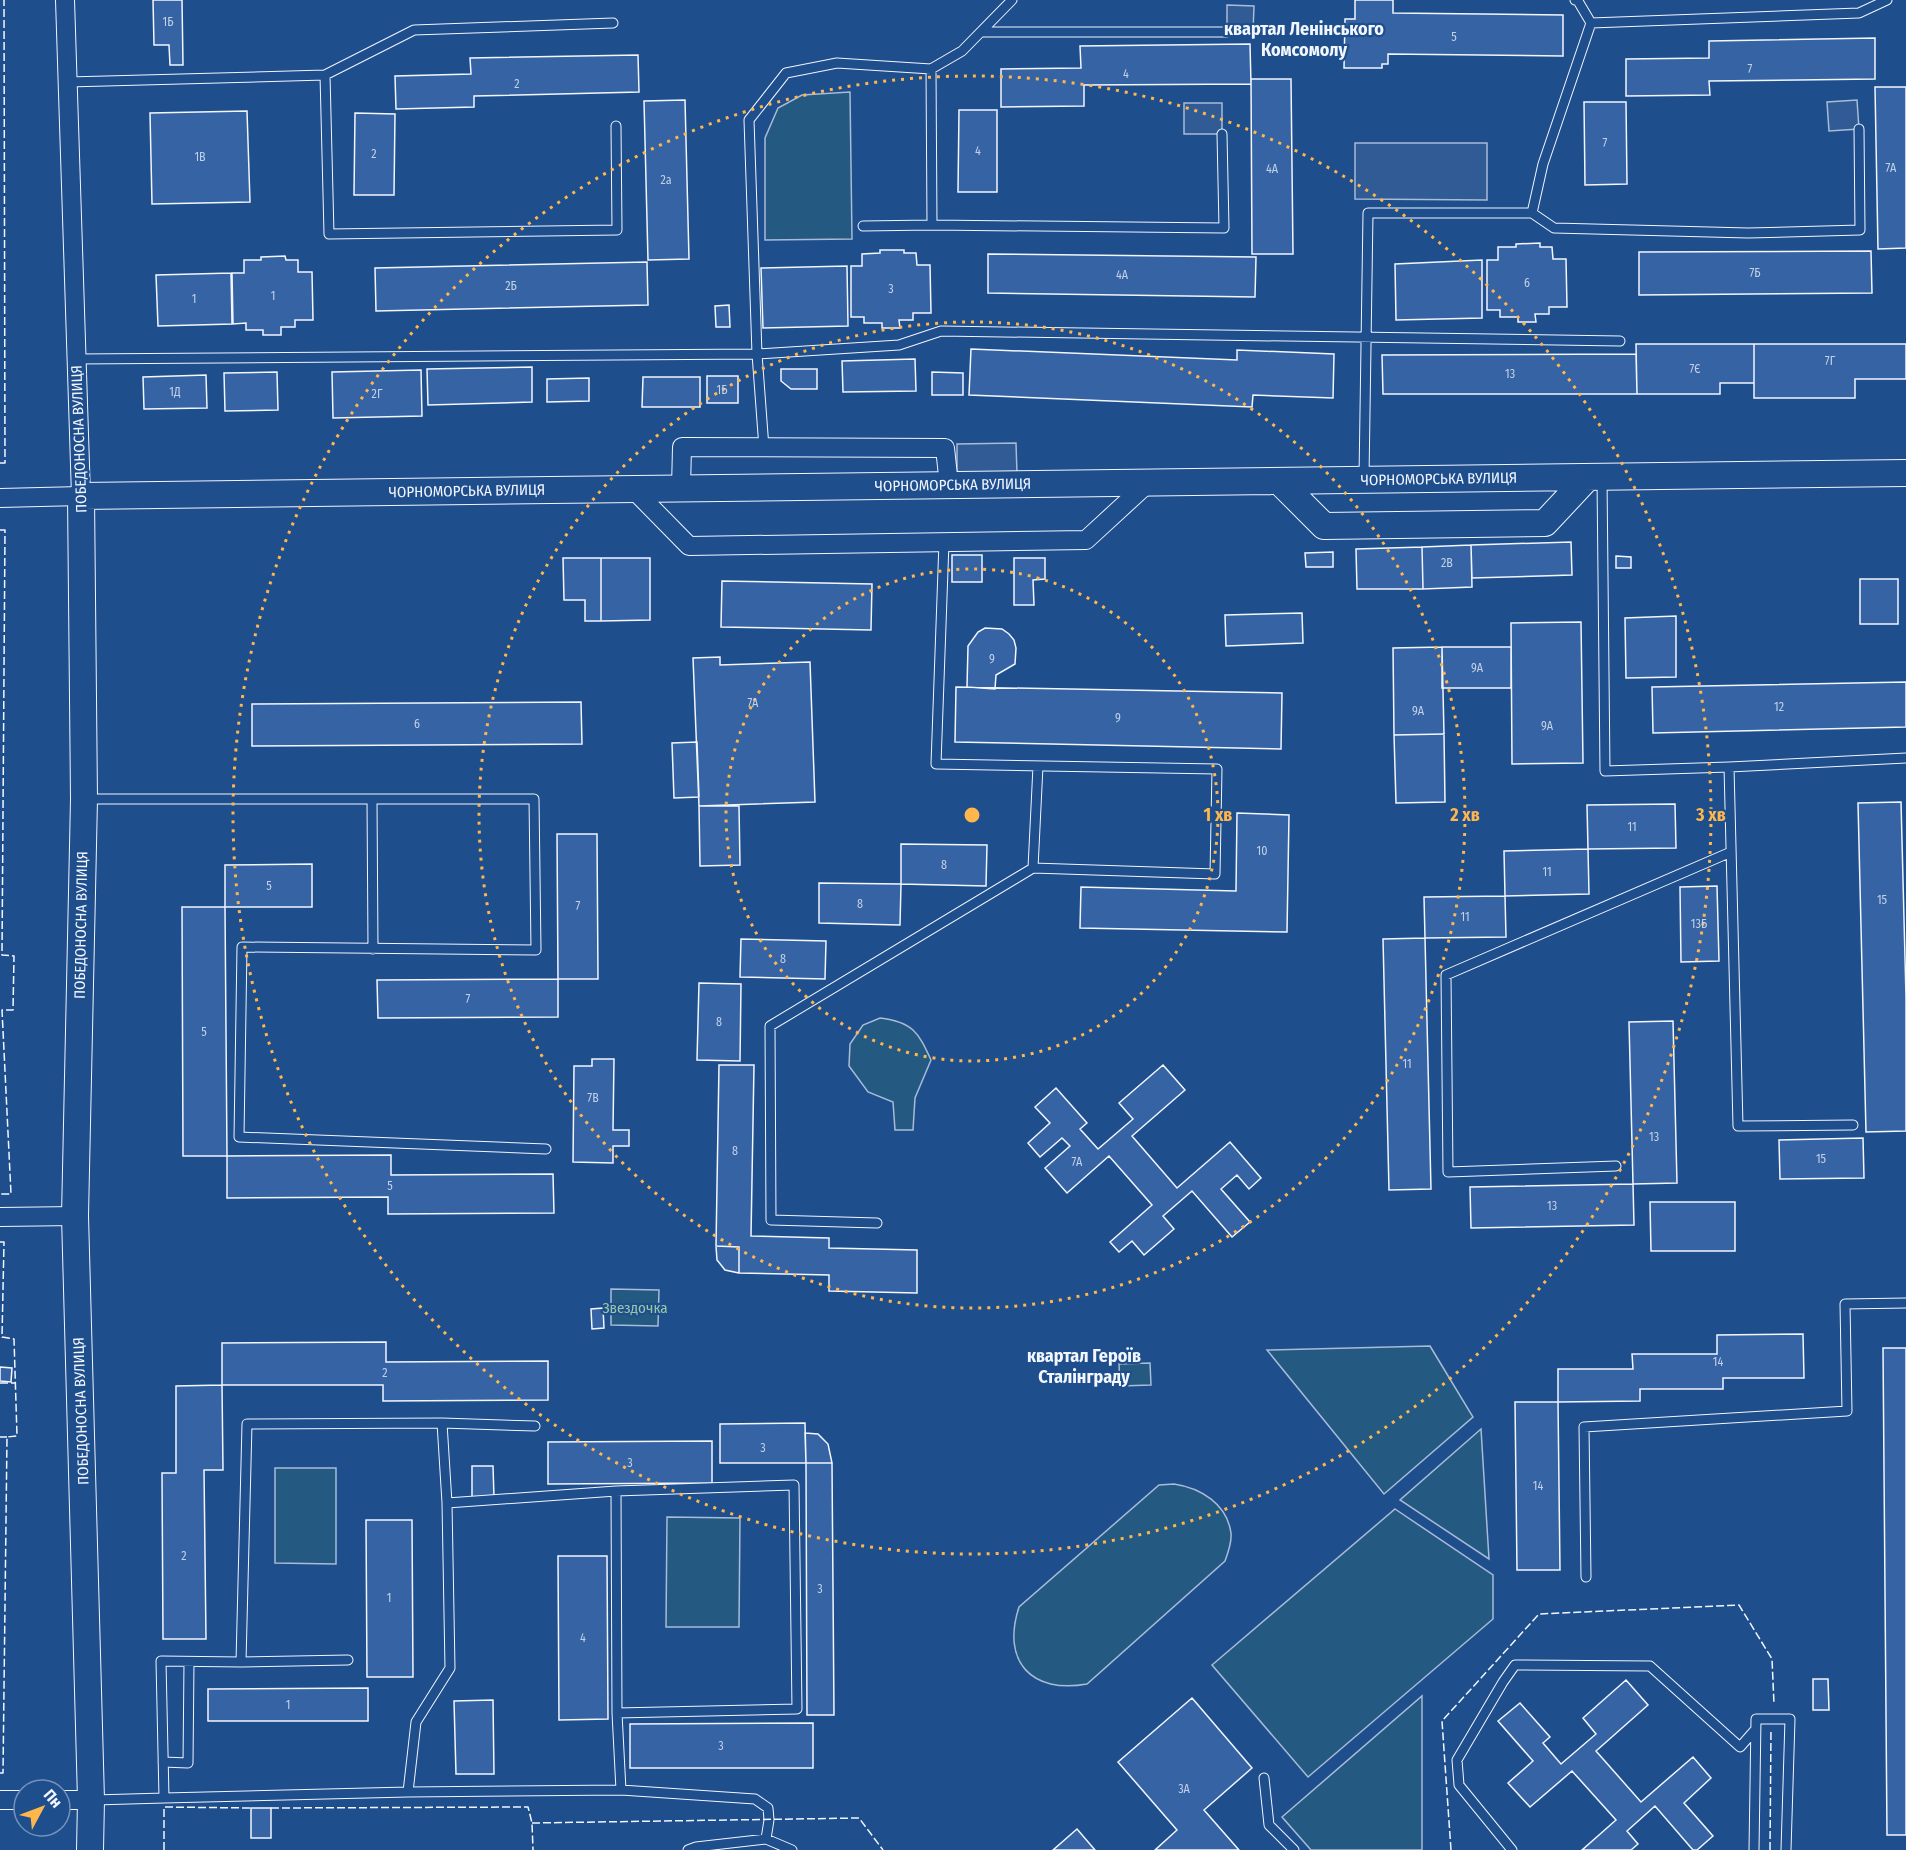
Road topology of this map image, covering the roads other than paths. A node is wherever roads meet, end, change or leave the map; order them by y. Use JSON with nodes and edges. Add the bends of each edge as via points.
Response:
{"nodes":[{"id":1,"x":65,"y":0,"type":"edge"},
{"id":2,"x":1012,"y":0,"type":"edge"},
{"id":3,"x":1575,"y":0,"type":"edge"},
{"id":4,"x":1887,"y":0,"type":"edge"},
{"id":5,"x":613,"y":22,"type":"dead end"},
{"id":6,"x":1591,"y":23,"type":"junction"},
{"id":7,"x":982,"y":32,"type":"junction"},
{"id":8,"x":1227,"y":32,"type":"dead end"},
{"id":9,"x":931,"y":69,"type":"junction"},
{"id":10,"x":325,"y":75,"type":"junction"},
{"id":11,"x":68,"y":82,"type":"junction"},
{"id":12,"x":616,"y":126,"type":"dead end"},
{"id":13,"x":1859,"y":129,"type":"dead end"},
{"id":14,"x":1222,"y":134,"type":"dead end"},
{"id":15,"x":1532,"y":213,"type":"junction"},
{"id":16,"x":932,"y":225,"type":"junction"},
{"id":17,"x":863,"y":226,"type":"dead end"},
{"id":18,"x":1366,"y":337,"type":"junction"},
{"id":19,"x":1620,"y":341,"type":"dead end"},
{"id":20,"x":757,"y":354,"type":"junction"},
{"id":21,"x":77,"y":359,"type":"junction"},
{"id":22,"x":764,"y":448,"type":"junction"},
{"id":23,"x":1906,"y":473,"type":"edge"},
{"id":24,"x":1594,"y":478,"type":"junction"},
{"id":25,"x":1364,"y":480,"type":"junction"},
{"id":26,"x":1279,"y":481,"type":"junction"},
{"id":27,"x":1148,"y":483,"type":"junction"},
{"id":28,"x":949,"y":485,"type":"junction"},
{"id":29,"x":632,"y":488,"type":"junction"},
{"id":30,"x":681,"y":488,"type":"junction"},
{"id":31,"x":81,"y":496,"type":"junction"},
{"id":32,"x":0,"y":498,"type":"edge"},
{"id":33,"x":944,"y":542,"type":"junction"},
{"id":34,"x":1906,"y":758,"type":"edge"},
{"id":35,"x":1038,"y":766,"type":"junction"},
{"id":36,"x":1729,"y":767,"type":"junction"},
{"id":37,"x":84,"y":799,"type":"junction"},
{"id":38,"x":372,"y":799,"type":"junction"},
{"id":39,"x":1731,"y":852,"type":"junction"},
{"id":40,"x":1033,"y":868,"type":"junction"},
{"id":41,"x":373,"y":949,"type":"junction"},
{"id":42,"x":1853,"y":1125,"type":"dead end"},
{"id":43,"x":546,"y":1149,"type":"dead end"},
{"id":44,"x":1616,"y":1166,"type":"dead end"},
{"id":45,"x":75,"y":1216,"type":"junction"},
{"id":46,"x":0,"y":1217,"type":"edge"},
{"id":47,"x":877,"y":1223,"type":"dead end"},
{"id":48,"x":1906,"y":1303,"type":"edge"},
{"id":49,"x":442,"y":1423,"type":"junction"},
{"id":50,"x":535,"y":1426,"type":"dead end"},
{"id":51,"x":616,"y":1491,"type":"junction"},
{"id":52,"x":447,"y":1503,"type":"junction"},
{"id":53,"x":1586,"y":1577,"type":"dead end"},
{"id":54,"x":348,"y":1660,"type":"dead end"},
{"id":55,"x":189,"y":1662,"type":"junction"},
{"id":56,"x":241,"y":1662,"type":"junction"},
{"id":57,"x":617,"y":1713,"type":"junction"},
{"id":58,"x":1755,"y":1730,"type":"junction"},
{"id":59,"x":163,"y":1762,"type":"junction"},
{"id":60,"x":1264,"y":1778,"type":"dead end"},
{"id":61,"x":621,"y":1791,"type":"junction"},
{"id":62,"x":408,"y":1792,"type":"junction"},
{"id":63,"x":164,"y":1798,"type":"junction"},
{"id":64,"x":72,"y":1800,"type":"edge"},
{"id":65,"x":91,"y":1800,"type":"junction"},
{"id":66,"x":766,"y":1839,"type":"junction"},
{"id":67,"x":90,"y":1850,"type":"edge"},
{"id":68,"x":688,"y":1850,"type":"edge"},
{"id":69,"x":792,"y":1850,"type":"edge"},
{"id":70,"x":1294,"y":1850,"type":"edge"},
{"id":71,"x":1512,"y":1850,"type":"edge"},
{"id":72,"x":1754,"y":1850,"type":"edge"},
{"id":73,"x":1786,"y":1850,"type":"edge"}],
"edges":[{"from":1,"to":11,"type":"street","name":"ПОБЕДОНОСНА ВУЛИЦЯ"},
{"from":2,"to":7,"type":"lane"},
{"from":3,"to":6,"type":"lane"},
{"from":4,"to":6,"type":"lane","via":[[1859,13]]},
{"from":5,"to":10,"type":"lane","via":[[414,30]]},
{"from":6,"to":15,"type":"lane","via":[[1543,164]]},
{"from":7,"to":8,"type":"lane"},
{"from":7,"to":9,"type":"lane","via":[[962,51]]},
{"from":9,"to":16,"type":"lane"},
{"from":9,"to":20,"type":"lane","via":[[837,63],[786,72],[749,120]]},
{"from":10,"to":11,"type":"lane"},
{"from":10,"to":12,"type":"lane","via":[[328,234],[617,230]]},
{"from":11,"to":21,"type":"street","name":"ПОБЕДОНОСНА ВУЛИЦЯ"},
{"from":13,"to":15,"type":"lane","via":[[1860,230],[1748,233],[1554,228]]},
{"from":14,"to":16,"type":"lane","via":[[1224,228]]},
{"from":15,"to":18,"type":"lane","via":[[1368,213]]},
{"from":16,"to":17,"type":"lane"},
{"from":18,"to":19,"type":"lane"},
{"from":18,"to":20,"type":"lane","via":[[941,331],[899,345]]},
{"from":18,"to":25,"type":"lane"},
{"from":20,"to":21,"type":"lane"},
{"from":20,"to":22,"type":"lane"},
{"from":21,"to":31,"type":"street","name":"ПОБЕДОНОСНА ВУЛИЦЯ"},
{"from":22,"to":28,"type":"street","via":[[945,448]]},
{"from":22,"to":30,"type":"street","via":[[682,447]]},
{"from":23,"to":24,"type":"street","name":"ЧОРНОМОРСЬКА ВУЛИЦЯ"},
{"from":24,"to":25,"type":"street","name":"ЧОРНОМОРСЬКА ВУЛИЦЯ"},
{"from":24,"to":26,"type":"street","via":[[1545,523],[1324,526]]},
{"from":24,"to":36,"type":"lane","via":[[1605,771]]},
{"from":25,"to":26,"type":"street","name":"ЧОРНОМОРСЬКА ВУЛИЦЯ"},
{"from":26,"to":27,"type":"street","name":"ЧОРНОМОРСЬКА ВУЛИЦЯ"},
{"from":27,"to":28,"type":"street","name":"ЧОРНОМОРСЬКА ВУЛИЦЯ"},
{"from":27,"to":33,"type":"street","via":[[1086,540]]},
{"from":28,"to":30,"type":"street","name":"ЧОРНОМОРСЬКА ВУЛИЦЯ"},
{"from":29,"to":30,"type":"street","name":"ЧОРНОМОРСЬКА ВУЛИЦЯ"},
{"from":29,"to":31,"type":"street","name":"ЧОРНОМОРСЬКА ВУЛИЦЯ"},
{"from":29,"to":33,"type":"street","via":[[689,546]]},
{"from":31,"to":32,"type":"street","name":"ЧОРНОМОРСЬКА ВУЛИЦЯ"},
{"from":31,"to":37,"type":"street","name":"ПОБЕДОНОСНА ВУЛИЦЯ"},
{"from":33,"to":35,"type":"lane","via":[[936,764]]},
{"from":34,"to":36,"type":"lane"},
{"from":35,"to":40,"type":"lane"},
{"from":35,"to":40,"type":"lane","via":[[1216,769],[1215,874]]},
{"from":36,"to":39,"type":"lane"},
{"from":37,"to":38,"type":"lane"},
{"from":37,"to":45,"type":"street","name":"ПОБЕДОНОСНА ВУЛИЦЯ"},
{"from":38,"to":41,"type":"lane"},
{"from":38,"to":41,"type":"lane","via":[[534,799],[536,950]]},
{"from":39,"to":42,"type":"lane","via":[[1738,1126]]},
{"from":39,"to":44,"type":"lane","via":[[1446,975],[1448,1172]]},
{"from":40,"to":47,"type":"lane","via":[[770,1026],[771,1220]]},
{"from":41,"to":43,"type":"lane","via":[[242,948],[239,1137]]},
{"from":45,"to":46,"type":"street"},
{"from":45,"to":65,"type":"street","name":"ПОБЕДОНОСНА ВУЛИЦЯ"},
{"from":48,"to":53,"type":"lane","via":[[1845,1304],[1848,1411],[1584,1427]]},
{"from":49,"to":50,"type":"lane"},
{"from":49,"to":52,"type":"lane"},
{"from":49,"to":56,"type":"lane","via":[[247,1424]]},
{"from":51,"to":52,"type":"lane"},
{"from":51,"to":57,"type":"lane"},
{"from":51,"to":57,"type":"lane","via":[[794,1485],[797,1709]]},
{"from":52,"to":62,"type":"lane","via":[[450,1668],[416,1722]]},
{"from":54,"to":56,"type":"lane"},
{"from":55,"to":56,"type":"lane"},
{"from":55,"to":59,"type":"lane","via":[[188,1763]]},
{"from":55,"to":59,"type":"lane","via":[[161,1661]]},
{"from":57,"to":61,"type":"lane"},
{"from":58,"to":71,"type":"lane","via":[[1740,1747],[1650,1666],[1515,1665],[1457,1760],[1459,1785]]},
{"from":58,"to":72,"type":"lane"},
{"from":58,"to":73,"type":"lane","via":[[1756,1719],[1790,1719]]},
{"from":59,"to":63,"type":"lane"},
{"from":60,"to":70,"type":"lane","via":[[1269,1825]]},
{"from":61,"to":62,"type":"lane"},
{"from":61,"to":66,"type":"lane","via":[[755,1799],[768,1808]]},
{"from":62,"to":63,"type":"lane"},
{"from":63,"to":65,"type":"lane"},
{"from":64,"to":65,"type":"street"},
{"from":65,"to":67,"type":"street","name":"ПОБЕДОНОСНА ВУЛИЦЯ"},
{"from":66,"to":68,"type":"lane"},
{"from":66,"to":69,"type":"lane"}]}
